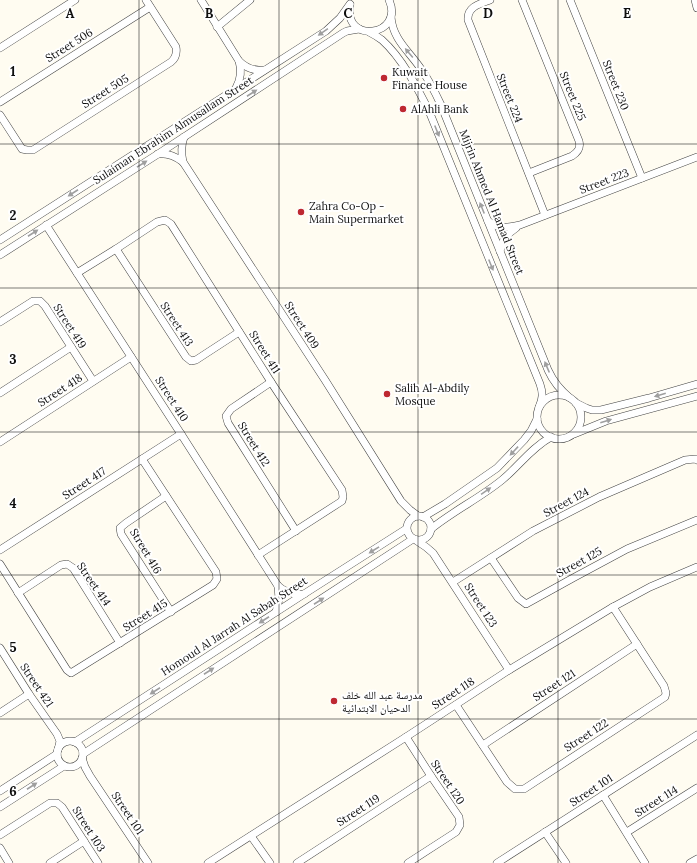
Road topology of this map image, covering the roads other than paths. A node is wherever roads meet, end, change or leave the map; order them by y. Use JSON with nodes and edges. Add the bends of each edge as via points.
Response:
{"nodes":[{"id":1,"x":75,"y":0,"type":"edge"},
{"id":2,"x":146,"y":0,"type":"edge"},
{"id":3,"x":201,"y":0,"type":"edge"},
{"id":4,"x":250,"y":0,"type":"edge"},
{"id":5,"x":388,"y":0,"type":"edge"},
{"id":6,"x":490,"y":0,"type":"edge"},
{"id":7,"x":522,"y":0,"type":"edge"},
{"id":8,"x":570,"y":0,"type":"edge"},
{"id":9,"x":695,"y":0,"type":"edge"},
{"id":10,"x":351,"y":2,"type":"edge"},
{"id":11,"x":150,"y":7,"type":"junction"},
{"id":12,"x":697,"y":8,"type":"edge"},
{"id":13,"x":390,"y":17,"type":"junction"},
{"id":14,"x":217,"y":26,"type":"junction"},
{"id":15,"x":359,"y":29,"type":"junction"},
{"id":16,"x":369,"y":32,"type":"junction"},
{"id":17,"x":0,"y":48,"type":"edge"},
{"id":18,"x":239,"y":61,"type":"junction"},
{"id":19,"x":264,"y":70,"type":"junction"},
{"id":20,"x":236,"y":89,"type":"junction"},
{"id":21,"x":0,"y":102,"type":"edge"},
{"id":22,"x":0,"y":115,"type":"edge"},
{"id":23,"x":184,"y":137,"type":"junction"},
{"id":24,"x":158,"y":154,"type":"junction"},
{"id":25,"x":697,"y":157,"type":"edge"},
{"id":26,"x":183,"y":162,"type":"junction"},
{"id":27,"x":529,"y":173,"type":"junction"},
{"id":28,"x":642,"y":178,"type":"junction"},
{"id":29,"x":545,"y":215,"type":"junction"},
{"id":30,"x":488,"y":220,"type":"junction"},
{"id":31,"x":46,"y":225,"type":"junction"},
{"id":32,"x":520,"y":225,"type":"junction"},
{"id":33,"x":0,"y":240,"type":"edge"},
{"id":34,"x":116,"y":249,"type":"junction"},
{"id":35,"x":500,"y":251,"type":"junction"},
{"id":36,"x":0,"y":255,"type":"edge"},
{"id":37,"x":77,"y":273,"type":"junction"},
{"id":38,"x":0,"y":322,"type":"edge"},
{"id":39,"x":239,"y":332,"type":"junction"},
{"id":40,"x":71,"y":347,"type":"junction"},
{"id":41,"x":131,"y":357,"type":"junction"},
{"id":42,"x":93,"y":381,"type":"junction"},
{"id":43,"x":271,"y":382,"type":"junction"},
{"id":44,"x":697,"y":384,"type":"edge"},
{"id":45,"x":0,"y":393,"type":"edge"},
{"id":46,"x":697,"y":396,"type":"edge"},
{"id":47,"x":570,"y":398,"type":"junction"},
{"id":48,"x":576,"y":403,"type":"junction"},
{"id":49,"x":539,"y":407,"type":"junction"},
{"id":50,"x":537,"y":419,"type":"junction"},
{"id":51,"x":181,"y":434,"type":"junction"},
{"id":52,"x":570,"y":436,"type":"junction"},
{"id":53,"x":551,"y":437,"type":"junction"},
{"id":54,"x":0,"y":442,"type":"edge"},
{"id":55,"x":142,"y":459,"type":"junction"},
{"id":56,"x":697,"y":460,"type":"edge"},
{"id":57,"x":465,"y":491,"type":"junction"},
{"id":58,"x":166,"y":496,"type":"junction"},
{"id":59,"x":402,"y":501,"type":"junction"},
{"id":60,"x":472,"y":502,"type":"junction"},
{"id":61,"x":420,"y":516,"type":"junction"},
{"id":62,"x":697,"y":520,"type":"edge"},
{"id":63,"x":407,"y":527,"type":"junction"},
{"id":64,"x":296,"y":531,"type":"junction"},
{"id":65,"x":431,"y":531,"type":"junction"},
{"id":66,"x":415,"y":540,"type":"junction"},
{"id":67,"x":0,"y":550,"type":"edge"},
{"id":68,"x":433,"y":553,"type":"junction"},
{"id":69,"x":258,"y":555,"type":"junction"},
{"id":70,"x":491,"y":558,"type":"junction"},
{"id":71,"x":0,"y":564,"type":"edge"},
{"id":72,"x":697,"y":567,"type":"edge"},
{"id":73,"x":453,"y":582,"type":"junction"},
{"id":74,"x":278,"y":586,"type":"junction"},
{"id":75,"x":18,"y":593,"type":"junction"},
{"id":76,"x":304,"y":594,"type":"junction"},
{"id":77,"x":613,"y":606,"type":"junction"},
{"id":78,"x":171,"y":612,"type":"junction"},
{"id":79,"x":276,"y":612,"type":"junction"},
{"id":80,"x":241,"y":635,"type":"junction"},
{"id":81,"x":120,"y":643,"type":"junction"},
{"id":82,"x":637,"y":644,"type":"junction"},
{"id":83,"x":248,"y":646,"type":"junction"},
{"id":84,"x":0,"y":648,"type":"edge"},
{"id":85,"x":509,"y":670,"type":"junction"},
{"id":86,"x":29,"y":694,"type":"junction"},
{"id":87,"x":456,"y":705,"type":"junction"},
{"id":88,"x":0,"y":713,"type":"edge"},
{"id":89,"x":120,"y":713,"type":"junction"},
{"id":90,"x":126,"y":725,"type":"junction"},
{"id":91,"x":57,"y":734,"type":"junction"},
{"id":92,"x":697,"y":735,"type":"edge"},
{"id":93,"x":406,"y":737,"type":"junction"},
{"id":94,"x":72,"y":742,"type":"junction"},
{"id":95,"x":483,"y":745,"type":"junction"},
{"id":96,"x":57,"y":752,"type":"junction"},
{"id":97,"x":83,"y":756,"type":"junction"},
{"id":98,"x":64,"y":766,"type":"junction"},
{"id":99,"x":73,"y":767,"type":"junction"},
{"id":100,"x":90,"y":776,"type":"junction"},
{"id":101,"x":431,"y":776,"type":"junction"},
{"id":102,"x":697,"y":788,"type":"edge"},
{"id":103,"x":0,"y":791,"type":"edge"},
{"id":104,"x":603,"y":795,"type":"junction"},
{"id":105,"x":1,"y":806,"type":"edge"},
{"id":106,"x":545,"y":832,"type":"junction"},
{"id":107,"x":626,"y":832,"type":"junction"},
{"id":108,"x":0,"y":835,"type":"edge"},
{"id":109,"x":251,"y":836,"type":"junction"},
{"id":110,"x":84,"y":841,"type":"junction"},
{"id":111,"x":0,"y":848,"type":"edge"},
{"id":112,"x":697,"y":859,"type":"edge"},
{"id":113,"x":145,"y":862,"type":"edge"},
{"id":114,"x":9,"y":863,"type":"edge"},
{"id":115,"x":50,"y":863,"type":"edge"},
{"id":116,"x":98,"y":863,"type":"edge"},
{"id":117,"x":208,"y":863,"type":"edge"},
{"id":118,"x":270,"y":863,"type":"edge"},
{"id":119,"x":297,"y":863,"type":"edge"},
{"id":120,"x":408,"y":863,"type":"edge"},
{"id":121,"x":497,"y":863,"type":"edge"},
{"id":122,"x":566,"y":863,"type":"edge"},
{"id":123,"x":646,"y":863,"type":"edge"},
{"id":124,"x":690,"y":863,"type":"edge"}],
"edges":[{"from":1,"to":17,"type":"street"},
{"from":2,"to":11,"type":"street","name":"Street 505"},
{"from":3,"to":14,"type":"street"},
{"from":4,"to":14,"type":"street"},
{"from":5,"to":13,"type":"street","name":"Mijrin Ahmed Al Hamad Street","via":[[391,4]]},
{"from":6,"to":27,"type":"street","name":"Street 224","via":[[473,7],[468,13],[468,20]]},
{"from":7,"to":27,"type":"street","name":"Street 225","via":[[580,144],[576,154]]},
{"from":8,"to":28,"type":"street","name":"Street 230"},
{"from":9,"to":12,"type":"street"},
{"from":10,"to":15,"type":"street","via":[[350,18]]},
{"from":10,"to":19,"type":"street","name":"Sulaiman Ebrahim Almusallam Street","one_way":true,"via":[[340,18],[326,31]]},
{"from":11,"to":21,"type":"street","name":"Street 506"},
{"from":11,"to":22,"type":"street","name":"Street 505","via":[[176,47],[175,57],[171,62],[33,150],[20,147]]},
{"from":13,"to":16,"type":"street","via":[[382,28]]},
{"from":30,"to":13,"type":"street","name":"Mijrin Ahmed Al Hamad Street","one_way":true,"via":[[441,104],[421,68],[397,38]]},
{"from":14,"to":18,"type":"street"},
{"from":15,"to":16,"type":"street"},
{"from":23,"to":15,"type":"street","name":"Sulaiman Ebrahim Almusallam Street","one_way":true,"via":[[343,33]]},
{"from":16,"to":49,"type":"street","one_way":true,"via":[[381,39],[394,54],[419,90],[429,111],[540,384],[542,399]]},
{"from":18,"to":19,"type":"street","via":[[249,68]]},
{"from":18,"to":20,"type":"street","via":[[241,74]]},
{"from":19,"to":20,"type":"street","name":"Sulaiman Ebrahim Almusallam Street"},
{"from":20,"to":33,"type":"street","name":"Sulaiman Ebrahim Almusallam Street","one_way":true},
{"from":23,"to":24,"type":"street","name":"Sulaiman Ebrahim Almusallam Street"},
{"from":23,"to":26,"type":"street","via":[[181,147]]},
{"from":24,"to":26,"type":"street","via":[[171,155]]},
{"from":31,"to":24,"type":"street","name":"Sulaiman Ebrahim Almusallam Street","one_way":true},
{"from":25,"to":28,"type":"street","name":"Street 223"},
{"from":26,"to":59,"type":"street","name":"Street 409"},
{"from":27,"to":29,"type":"street","name":"Street 224"},
{"from":28,"to":29,"type":"street","name":"Street 223"},
{"from":29,"to":32,"type":"street","name":"Street 223"},
{"from":30,"to":32,"type":"street","name":"Street 223","via":[[499,227]]},
{"from":30,"to":35,"type":"street","name":"Mijrin Ahmed Al Hamad Street"},
{"from":36,"to":31,"type":"street","name":"Sulaiman Ebrahim Almusallam Street","one_way":true},
{"from":31,"to":37,"type":"street","name":"Street 410"},
{"from":32,"to":35,"type":"street","name":"Street 223","via":[[505,236]]},
{"from":34,"to":37,"type":"street","name":"Street 411"},
{"from":34,"to":39,"type":"street","name":"Street 413","via":[[191,361]]},
{"from":34,"to":39,"type":"street","name":"Street 411","via":[[157,222],[165,220],[171,224]]},
{"from":47,"to":35,"type":"street","name":"Mijrin Ahmed Al Hamad Street","one_way":true,"via":[[555,383],[548,370]]},
{"from":37,"to":41,"type":"street","name":"Street 410"},
{"from":38,"to":40,"type":"street","name":"Street 419","via":[[33,301],[40,301]]},
{"from":39,"to":43,"type":"street","name":"Street 411"},
{"from":40,"to":42,"type":"street","name":"Street 419"},
{"from":40,"to":45,"type":"street"},
{"from":41,"to":42,"type":"street","name":"Street 418"},
{"from":41,"to":51,"type":"street","name":"Street 410"},
{"from":42,"to":54,"type":"street","name":"Street 418"},
{"from":43,"to":64,"type":"street","name":"Street 412","via":[[231,409],[226,416]]},
{"from":43,"to":64,"type":"street","name":"Street 411","via":[[342,490],[342,501]]},
{"from":44,"to":48,"type":"street","one_way":true,"via":[[601,410],[592,410]]},
{"from":52,"to":46,"type":"street","one_way":true,"via":[[606,421]]},
{"from":47,"to":48,"type":"street"},
{"from":47,"to":49,"type":"street","via":[[563,395],[549,397]]},
{"from":48,"to":52,"type":"street","via":[[580,410],[580,424]]},
{"from":49,"to":50,"type":"street"},
{"from":50,"to":53,"type":"street","via":[[542,430]]},
{"from":50,"to":57,"type":"street","one_way":true,"via":[[524,440],[504,461]]},
{"from":51,"to":55,"type":"street","name":"Street 417"},
{"from":51,"to":69,"type":"street","name":"Street 410"},
{"from":52,"to":53,"type":"street"},
{"from":60,"to":53,"type":"street","one_way":true,"via":[[506,477],[532,451]]},
{"from":55,"to":58,"type":"street","name":"Street 415"},
{"from":55,"to":67,"type":"street","name":"Street 417"},
{"from":56,"to":70,"type":"street","name":"Street 124","via":[[685,460],[599,497],[533,531]]},
{"from":57,"to":60,"type":"street"},
{"from":57,"to":61,"type":"street","via":[[437,509]]},
{"from":58,"to":78,"type":"street","name":"Street 416","via":[[120,528],[121,534]]},
{"from":58,"to":78,"type":"street","name":"Street 415","via":[[216,572],[217,579],[213,585]]},
{"from":59,"to":61,"type":"street","name":"Street 409"},
{"from":59,"to":63,"type":"street","name":"Street 409"},
{"from":60,"to":65,"type":"street"},
{"from":61,"to":63,"type":"street","via":[[410,520]]},
{"from":61,"to":65,"type":"street","via":[[428,519]]},
{"from":62,"to":70,"type":"street","name":"Street 125","via":[[627,549],[526,604],[518,598]]},
{"from":63,"to":66,"type":"street","via":[[408,535]]},
{"from":63,"to":76,"type":"street","name":"Homoud Al Jarrah Al Sabah Street","one_way":true},
{"from":64,"to":69,"type":"street","name":"Street 411"},
{"from":65,"to":66,"type":"street","via":[[425,539]]},
{"from":65,"to":68,"type":"street","name":"Street 123"},
{"from":66,"to":68,"type":"street","name":"Street 123"},
{"from":83,"to":66,"type":"street","one_way":true},
{"from":68,"to":73,"type":"street","name":"Street 123"},
{"from":69,"to":74,"type":"street","name":"Street 410"},
{"from":70,"to":73,"type":"street","name":"Street 124"},
{"from":71,"to":75,"type":"street","name":"Street 415"},
{"from":72,"to":77,"type":"street","name":"Street 118"},
{"from":73,"to":85,"type":"street","name":"Street 123"},
{"from":74,"to":76,"type":"street","via":[[288,593]]},
{"from":74,"to":79,"type":"street"},
{"from":75,"to":81,"type":"street","name":"Street 414","via":[[67,564],[73,568]]},
{"from":75,"to":81,"type":"street","name":"Street 415","via":[[71,673]]},
{"from":76,"to":79,"type":"street","name":"Homoud Al Jarrah Al Sabah Street"},
{"from":77,"to":82,"type":"street","name":"Street 122"},
{"from":77,"to":85,"type":"street","name":"Street 118"},
{"from":78,"to":81,"type":"street","name":"Street 415"},
{"from":79,"to":80,"type":"street","name":"Homoud Al Jarrah Al Sabah Street","one_way":true},
{"from":80,"to":83,"type":"street","via":[[242,643]]},
{"from":80,"to":89,"type":"street","name":"Homoud Al Jarrah Al Sabah Street","one_way":true},
{"from":82,"to":95,"type":"street","name":"Street 121"},
{"from":82,"to":95,"type":"street","name":"Street 122","via":[[664,686],[665,697],[524,789],[515,790],[507,782]]},
{"from":90,"to":83,"type":"street","one_way":true},
{"from":84,"to":86,"type":"street","name":"Street 421"},
{"from":85,"to":87,"type":"street","name":"Street 118"},
{"from":86,"to":88,"type":"street"},
{"from":86,"to":91,"type":"street","name":"Street 421"},
{"from":87,"to":93,"type":"street","name":"Street 118"},
{"from":87,"to":95,"type":"street","name":"Street 122"},
{"from":89,"to":90,"type":"street"},
{"from":89,"to":94,"type":"street","name":"Homoud Al Jarrah Al Sabah Street"},
{"from":90,"to":97,"type":"street"},
{"from":91,"to":94,"type":"street","name":"Street 421"},
{"from":91,"to":96,"type":"street","via":[[60,742]]},
{"from":92,"to":104,"type":"street","name":"Street 101"},
{"from":93,"to":101,"type":"street","name":"Street 120"},
{"from":93,"to":109,"type":"street","name":"Street 118"},
{"from":94,"to":96,"type":"street","via":[[65,742]]},
{"from":94,"to":97,"type":"street","via":[[80,747]]},
{"from":96,"to":98,"type":"street","via":[[59,761]]},
{"from":96,"to":103,"type":"street"},
{"from":97,"to":99,"type":"street"},
{"from":97,"to":100,"type":"street","name":"Street 101"},
{"from":98,"to":99,"type":"street"},
{"from":105,"to":98,"type":"street","one_way":true},
{"from":99,"to":100,"type":"street","name":"Street 101"},
{"from":100,"to":113,"type":"street","name":"Street 101"},
{"from":101,"to":119,"type":"street","name":"Street 119"},
{"from":101,"to":120,"type":"street","name":"Street 120","via":[[459,817],[460,825],[456,832]]},
{"from":102,"to":107,"type":"street","name":"Street 114"},
{"from":104,"to":106,"type":"street","name":"Street 101"},
{"from":104,"to":107,"type":"street"},
{"from":106,"to":121,"type":"street","name":"Street 101"},
{"from":106,"to":122,"type":"street"},
{"from":107,"to":123,"type":"street"},
{"from":108,"to":110,"type":"street","name":"Street 103","via":[[50,803],[57,803]]},
{"from":109,"to":117,"type":"street","name":"Street 118"},
{"from":109,"to":118,"type":"street"},
{"from":110,"to":115,"type":"street"},
{"from":110,"to":116,"type":"street","name":"Street 103"},
{"from":111,"to":114,"type":"street"},
{"from":112,"to":124,"type":"street"}]}
